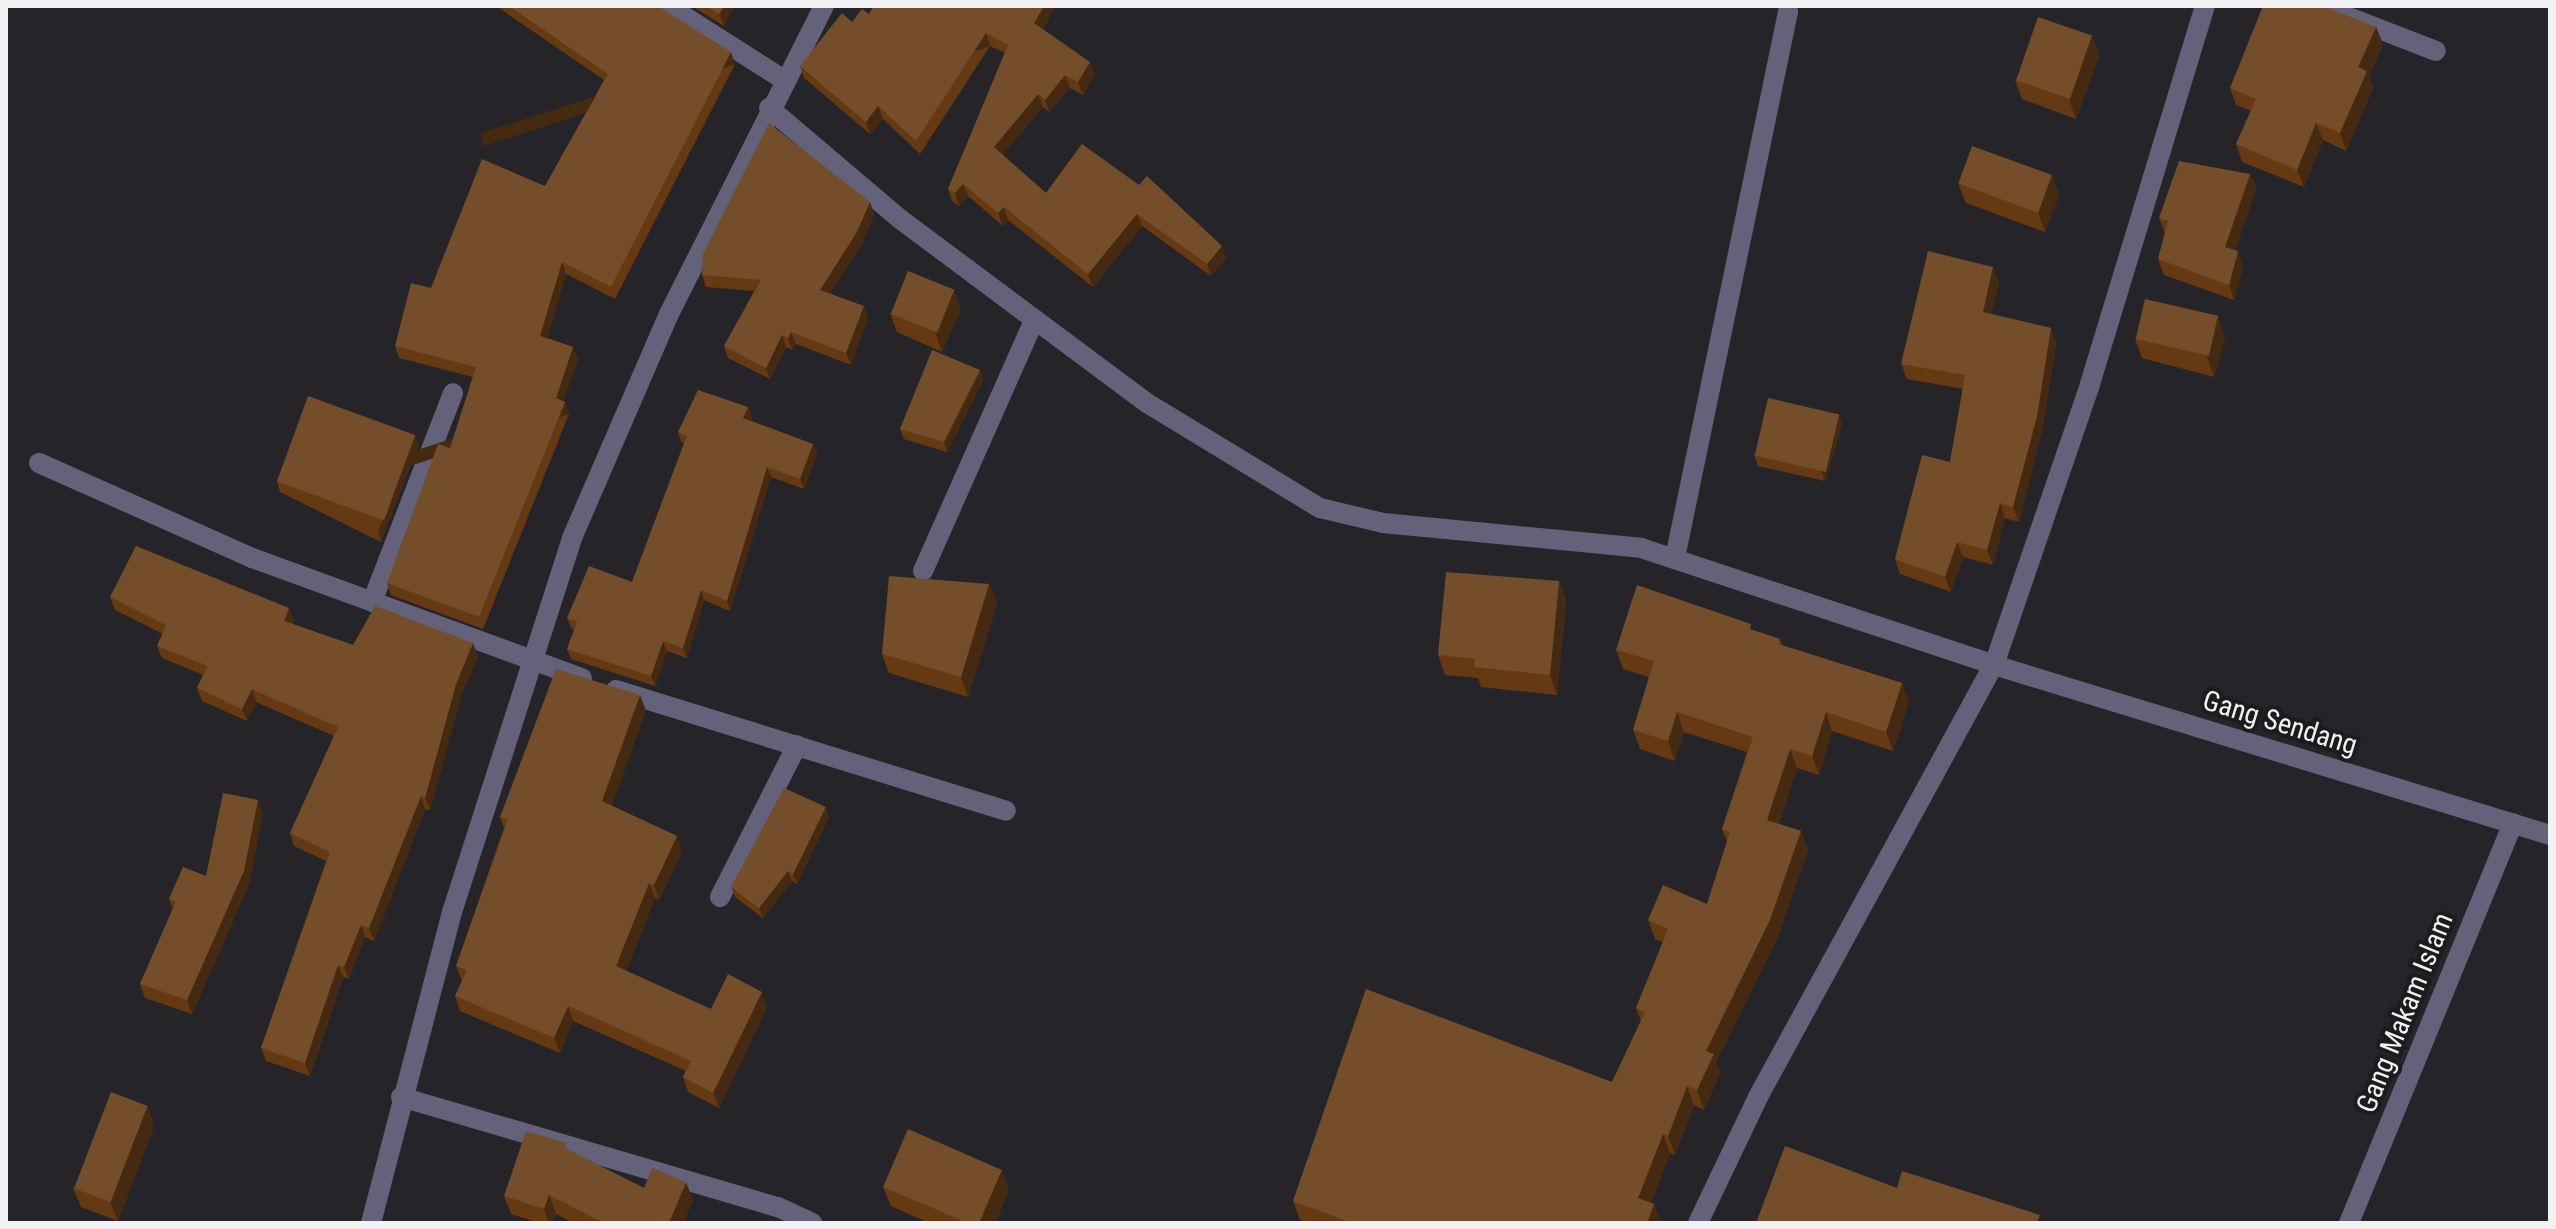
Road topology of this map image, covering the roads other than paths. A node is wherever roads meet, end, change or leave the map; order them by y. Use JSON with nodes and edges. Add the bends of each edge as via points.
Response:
{"nodes":[{"id":1,"x":668,"y":6,"type":"edge"},
{"id":2,"x":824,"y":6,"type":"edge"},
{"id":3,"x":2205,"y":6,"type":"edge"},
{"id":4,"x":2320,"y":6,"type":"edge"},
{"id":5,"x":1788,"y":12,"type":"dead end"},
{"id":6,"x":2436,"y":51,"type":"dead end"},
{"id":7,"x":784,"y":80,"type":"junction"},
{"id":8,"x":769,"y":108,"type":"junction"},
{"id":9,"x":1034,"y":321,"type":"junction"},
{"id":10,"x":453,"y":393,"type":"dead end"},
{"id":11,"x":39,"y":463,"type":"dead end"},
{"id":12,"x":1675,"y":558,"type":"junction"},
{"id":13,"x":923,"y":571,"type":"dead end"},
{"id":14,"x":372,"y":602,"type":"junction"},
{"id":15,"x":530,"y":660,"type":"junction"},
{"id":16,"x":1994,"y":665,"type":"junction"},
{"id":17,"x":797,"y":745,"type":"junction"},
{"id":18,"x":1006,"y":811,"type":"dead end"},
{"id":19,"x":2513,"y":823,"type":"junction"},
{"id":20,"x":2550,"y":835,"type":"edge"},
{"id":21,"x":720,"y":897,"type":"dead end"},
{"id":22,"x":401,"y":1097,"type":"junction"},
{"id":23,"x":371,"y":1223,"type":"edge"},
{"id":24,"x":813,"y":1223,"type":"edge"},
{"id":25,"x":1698,"y":1223,"type":"edge"},
{"id":26,"x":2349,"y":1223,"type":"edge"}],
"edges":[{"from":1,"to":7,"type":"street"},
{"from":2,"to":7,"type":"street"},
{"from":3,"to":16,"type":"street","via":[[2090,384]]},
{"from":4,"to":6,"type":"street"},
{"from":5,"to":12,"type":"street"},
{"from":7,"to":8,"type":"street"},
{"from":8,"to":9,"type":"street","name":"Gang Sendang","via":[[900,219]]},
{"from":8,"to":15,"type":"street","via":[[656,344],[572,538]]},
{"from":9,"to":12,"type":"street","name":"Gang Sendang","via":[[1147,403],[1320,508],[1383,523],[1571,540]]},
{"from":9,"to":13,"type":"street"},
{"from":10,"to":14,"type":"street"},
{"from":11,"to":14,"type":"street","via":[[252,558]]},
{"from":12,"to":16,"type":"street","name":"Gang Sendang"},
{"from":14,"to":15,"type":"street"},
{"from":15,"to":17,"type":"street"},
{"from":15,"to":22,"type":"street"},
{"from":16,"to":19,"type":"street","name":"Gang Sendang"},
{"from":16,"to":25,"type":"street","via":[[1758,1097]]},
{"from":17,"to":18,"type":"street"},
{"from":17,"to":21,"type":"street"},
{"from":19,"to":20,"type":"street","name":"Gang Sendang"},
{"from":19,"to":26,"type":"street","name":"Gang Makam Islam"},
{"from":22,"to":23,"type":"street"},
{"from":22,"to":24,"type":"street","via":[[778,1207]]}]}
